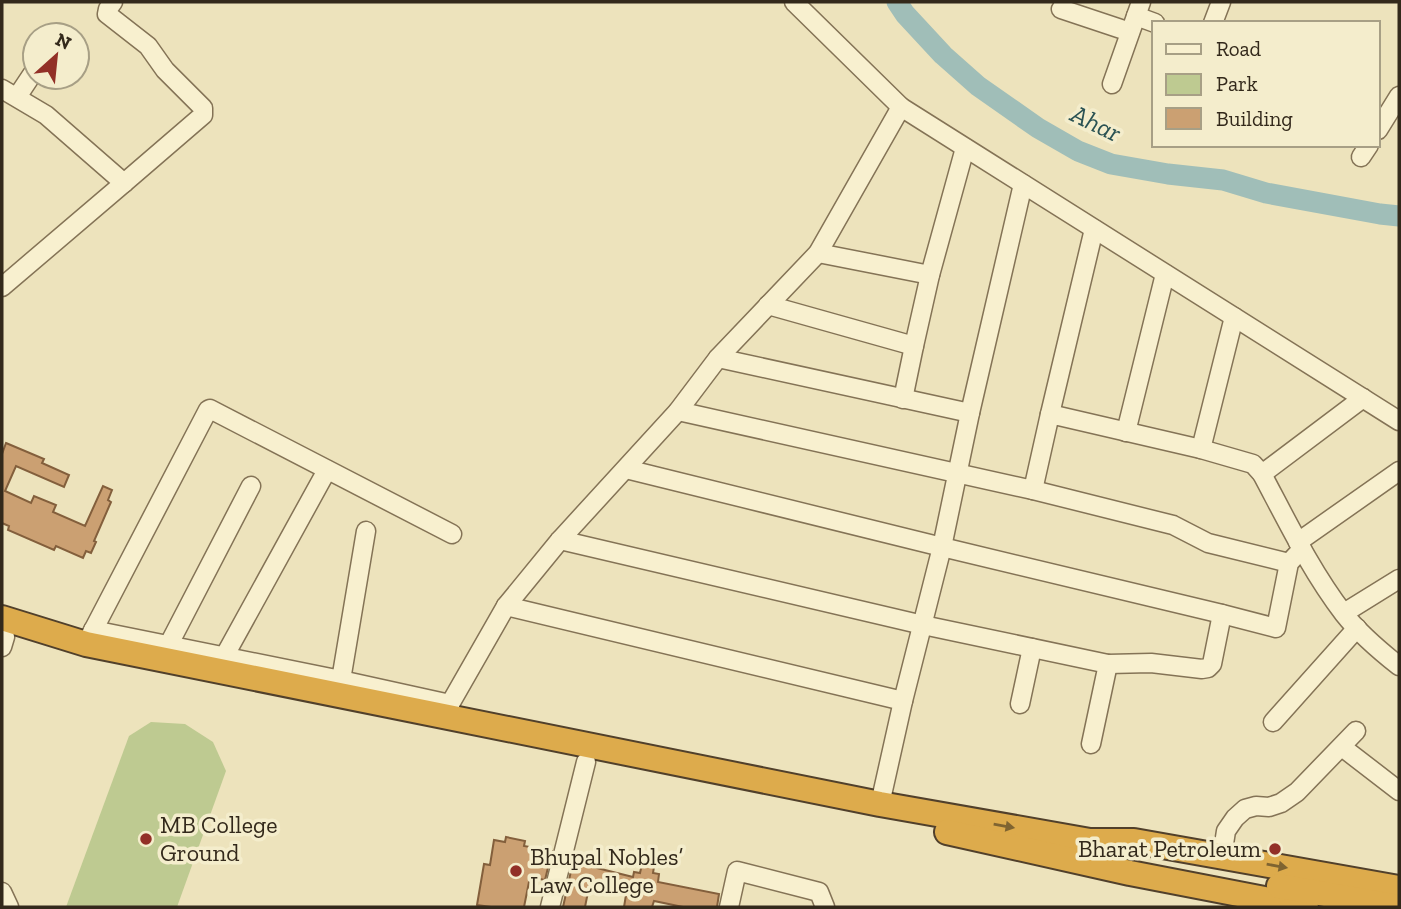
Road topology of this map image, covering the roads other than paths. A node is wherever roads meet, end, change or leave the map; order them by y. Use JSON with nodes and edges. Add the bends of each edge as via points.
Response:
{"nodes":[{"id":1,"x":113,"y":2,"type":"edge"},
{"id":2,"x":794,"y":2,"type":"edge"},
{"id":3,"x":1221,"y":2,"type":"edge"},
{"id":4,"x":1061,"y":9,"type":"dead end"},
{"id":5,"x":1136,"y":17,"type":"edge"},
{"id":6,"x":1214,"y":21,"type":"edge"},
{"id":7,"x":1112,"y":84,"type":"dead end"},
{"id":8,"x":9,"y":93,"type":"edge"},
{"id":9,"x":1399,"y":96,"type":"edge"},
{"id":10,"x":901,"y":107,"type":"junction"},
{"id":11,"x":1380,"y":127,"type":"edge"},
{"id":12,"x":965,"y":148,"type":"junction"},
{"id":13,"x":124,"y":183,"type":"junction"},
{"id":14,"x":1023,"y":184,"type":"junction"},
{"id":15,"x":1094,"y":229,"type":"junction"},
{"id":16,"x":818,"y":253,"type":"junction"},
{"id":17,"x":1166,"y":274,"type":"junction"},
{"id":18,"x":930,"y":275,"type":"junction"},
{"id":19,"x":2,"y":287,"type":"edge"},
{"id":20,"x":768,"y":305,"type":"junction"},
{"id":21,"x":1234,"y":317,"type":"junction"},
{"id":22,"x":914,"y":346,"type":"junction"},
{"id":23,"x":718,"y":358,"type":"junction"},
{"id":24,"x":1363,"y":398,"type":"junction"},
{"id":25,"x":903,"y":399,"type":"junction"},
{"id":26,"x":678,"y":411,"type":"junction"},
{"id":27,"x":970,"y":413,"type":"junction"},
{"id":28,"x":1050,"y":414,"type":"junction"},
{"id":29,"x":1399,"y":421,"type":"edge"},
{"id":30,"x":1126,"y":432,"type":"junction"},
{"id":31,"x":1201,"y":449,"type":"junction"},
{"id":32,"x":626,"y":469,"type":"junction"},
{"id":33,"x":327,"y":470,"type":"junction"},
{"id":34,"x":1399,"y":471,"type":"edge"},
{"id":35,"x":958,"y":473,"type":"junction"},
{"id":36,"x":1262,"y":474,"type":"junction"},
{"id":37,"x":251,"y":486,"type":"dead end"},
{"id":38,"x":1033,"y":490,"type":"junction"},
{"id":39,"x":366,"y":531,"type":"dead end"},
{"id":40,"x":452,"y":534,"type":"dead end"},
{"id":41,"x":560,"y":540,"type":"junction"},
{"id":42,"x":1300,"y":545,"type":"junction"},
{"id":43,"x":942,"y":547,"type":"junction"},
{"id":44,"x":1289,"y":563,"type":"junction"},
{"id":45,"x":1399,"y":579,"type":"edge"},
{"id":46,"x":506,"y":606,"type":"junction"},
{"id":47,"x":1344,"y":613,"type":"junction"},
{"id":48,"x":1222,"y":614,"type":"junction"},
{"id":49,"x":922,"y":625,"type":"junction"},
{"id":50,"x":1357,"y":628,"type":"junction"},
{"id":51,"x":3,"y":634,"type":"edge"},
{"id":52,"x":90,"y":637,"type":"junction"},
{"id":53,"x":168,"y":646,"type":"junction"},
{"id":54,"x":1032,"y":648,"type":"junction"},
{"id":55,"x":223,"y":657,"type":"junction"},
{"id":56,"x":1108,"y":664,"type":"junction"},
{"id":57,"x":1399,"y":666,"type":"edge"},
{"id":58,"x":341,"y":680,"type":"junction"},
{"id":59,"x":903,"y":701,"type":"junction"},
{"id":60,"x":1020,"y":704,"type":"dead end"},
{"id":61,"x":450,"y":710,"type":"junction"},
{"id":62,"x":1273,"y":722,"type":"dead end"},
{"id":63,"x":1356,"y":731,"type":"dead end"},
{"id":64,"x":1091,"y":744,"type":"dead end"},
{"id":65,"x":1342,"y":747,"type":"junction"},
{"id":66,"x":588,"y":754,"type":"junction"},
{"id":67,"x":1399,"y":791,"type":"edge"},
{"id":68,"x":878,"y":811,"type":"junction"},
{"id":69,"x":1090,"y":852,"type":"junction"},
{"id":70,"x":1222,"y":857,"type":"junction"},
{"id":71,"x":1399,"y":888,"type":"edge"},
{"id":72,"x":2,"y":892,"type":"edge"},
{"id":73,"x":9,"y":907,"type":"edge"},
{"id":74,"x":550,"y":907,"type":"edge"},
{"id":75,"x":729,"y":907,"type":"edge"},
{"id":76,"x":825,"y":907,"type":"edge"},
{"id":77,"x":1306,"y":907,"type":"edge"},
{"id":78,"x":1399,"y":907,"type":"edge"}],
"edges":[{"from":1,"to":13,"type":"street","via":[[107,14],[148,46],[203,108],[203,115]]},
{"from":2,"to":10,"type":"street"},
{"from":3,"to":6,"type":"street"},
{"from":4,"to":5,"type":"street"},
{"from":5,"to":7,"type":"street"},
{"from":8,"to":13,"type":"street","via":[[47,115]]},
{"from":9,"to":11,"type":"street"},
{"from":10,"to":12,"type":"street"},
{"from":10,"to":16,"type":"street"},
{"from":12,"to":14,"type":"street"},
{"from":12,"to":18,"type":"street"},
{"from":13,"to":19,"type":"street"},
{"from":14,"to":15,"type":"street"},
{"from":14,"to":27,"type":"street"},
{"from":15,"to":17,"type":"street"},
{"from":15,"to":28,"type":"street"},
{"from":16,"to":18,"type":"street"},
{"from":16,"to":20,"type":"street"},
{"from":17,"to":21,"type":"street"},
{"from":17,"to":30,"type":"street"},
{"from":18,"to":22,"type":"street"},
{"from":20,"to":22,"type":"street"},
{"from":20,"to":23,"type":"street"},
{"from":21,"to":24,"type":"street"},
{"from":21,"to":31,"type":"street"},
{"from":22,"to":25,"type":"street"},
{"from":23,"to":25,"type":"street"},
{"from":23,"to":26,"type":"street"},
{"from":24,"to":29,"type":"street"},
{"from":24,"to":36,"type":"street"},
{"from":25,"to":27,"type":"street"},
{"from":26,"to":32,"type":"street"},
{"from":26,"to":35,"type":"street"},
{"from":27,"to":35,"type":"street"},
{"from":28,"to":30,"type":"street"},
{"from":28,"to":38,"type":"street"},
{"from":30,"to":31,"type":"street"},
{"from":31,"to":36,"type":"street","via":[[1253,464]]},
{"from":32,"to":41,"type":"street"},
{"from":32,"to":43,"type":"street"},
{"from":33,"to":40,"type":"street"},
{"from":33,"to":52,"type":"street","via":[[210,409]]},
{"from":33,"to":55,"type":"street"},
{"from":34,"to":42,"type":"street"},
{"from":35,"to":38,"type":"street"},
{"from":35,"to":43,"type":"street"},
{"from":36,"to":42,"type":"street"},
{"from":37,"to":53,"type":"street"},
{"from":38,"to":44,"type":"street","via":[[1173,525],[1208,543]]},
{"from":39,"to":58,"type":"street"},
{"from":41,"to":46,"type":"street"},
{"from":41,"to":49,"type":"street"},
{"from":42,"to":44,"type":"street"},
{"from":42,"to":47,"type":"street"},
{"from":43,"to":48,"type":"street"},
{"from":43,"to":49,"type":"street"},
{"from":44,"to":48,"type":"street","via":[[1276,628]]},
{"from":45,"to":47,"type":"street"},
{"from":46,"to":59,"type":"street"},
{"from":46,"to":61,"type":"street"},
{"from":47,"to":50,"type":"street"},
{"from":48,"to":56,"type":"street","via":[[1208,668]]},
{"from":49,"to":54,"type":"street"},
{"from":49,"to":59,"type":"street"},
{"from":50,"to":57,"type":"street"},
{"from":50,"to":62,"type":"street"},
{"from":51,"to":52,"type":"highway"},
{"from":51,"to":66,"type":"highway","via":[[81,658]]},
{"from":52,"to":53,"type":"street"},
{"from":52,"to":61,"type":"highway"},
{"from":53,"to":55,"type":"street"},
{"from":54,"to":56,"type":"street"},
{"from":54,"to":60,"type":"street"},
{"from":55,"to":58,"type":"street"},
{"from":56,"to":64,"type":"street"},
{"from":58,"to":61,"type":"street"},
{"from":59,"to":68,"type":"street"},
{"from":61,"to":66,"type":"highway"},
{"from":63,"to":65,"type":"street"},
{"from":65,"to":67,"type":"street"},
{"from":65,"to":70,"type":"street","via":[[1297,792],[1269,807],[1245,808],[1226,831]]},
{"from":66,"to":68,"type":"highway"},
{"from":66,"to":74,"type":"street"},
{"from":68,"to":69,"type":"highway"},
{"from":69,"to":70,"type":"highway","via":[[1134,841]]},
{"from":69,"to":77,"type":"highway","via":[[1130,873]]},
{"from":69,"to":78,"type":"highway"},
{"from":70,"to":71,"type":"highway","one_way":true},
{"from":72,"to":73,"type":"street"},
{"from":75,"to":76,"type":"street","via":[[737,872],[819,891]]}]}
